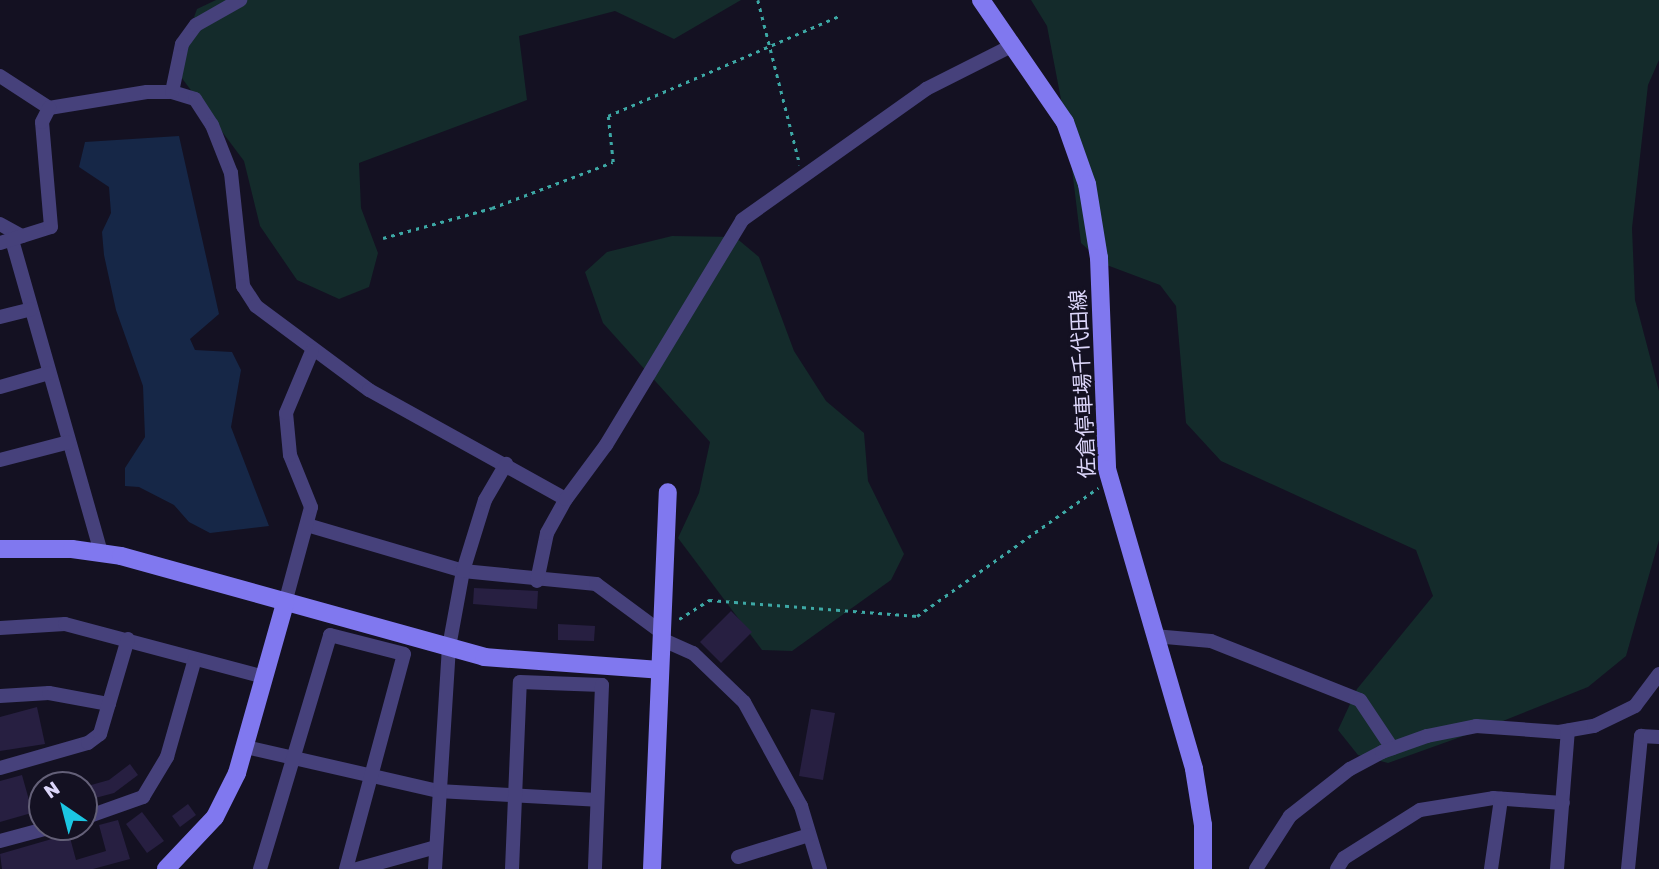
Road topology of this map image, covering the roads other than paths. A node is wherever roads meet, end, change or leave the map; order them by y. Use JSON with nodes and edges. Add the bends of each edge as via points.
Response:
{"nodes":[{"id":1,"x":240,"y":0,"type":"edge"},
{"id":2,"x":981,"y":0,"type":"edge"},
{"id":3,"x":1011,"y":46,"type":"junction"},
{"id":4,"x":0,"y":76,"type":"edge"},
{"id":5,"x":172,"y":92,"type":"junction"},
{"id":6,"x":49,"y":108,"type":"junction"},
{"id":7,"x":0,"y":224,"type":"edge"},
{"id":8,"x":11,"y":240,"type":"edge"},
{"id":9,"x":31,"y":309,"type":"junction"},
{"id":10,"x":0,"y":317,"type":"edge"},
{"id":11,"x":312,"y":351,"type":"junction"},
{"id":12,"x":49,"y":373,"type":"junction"},
{"id":13,"x":0,"y":387,"type":"edge"},
{"id":14,"x":69,"y":442,"type":"junction"},
{"id":15,"x":0,"y":460,"type":"edge"},
{"id":16,"x":506,"y":464,"type":"junction"},
{"id":17,"x":668,"y":492,"type":"dead end"},
{"id":18,"x":566,"y":499,"type":"junction"},
{"id":19,"x":307,"y":525,"type":"junction"},
{"id":20,"x":0,"y":549,"type":"edge"},
{"id":21,"x":101,"y":553,"type":"junction"},
{"id":22,"x":463,"y":571,"type":"junction"},
{"id":23,"x":537,"y":581,"type":"junction"},
{"id":24,"x":285,"y":603,"type":"junction"},
{"id":25,"x":0,"y":628,"type":"edge"},
{"id":26,"x":661,"y":635,"type":"junction"},
{"id":27,"x":1154,"y":636,"type":"junction"},
{"id":28,"x":128,"y":639,"type":"junction"},
{"id":29,"x":449,"y":647,"type":"junction"},
{"id":30,"x":195,"y":659,"type":"junction"},
{"id":31,"x":660,"y":670,"type":"junction"},
{"id":32,"x":1659,"y":674,"type":"edge"},
{"id":33,"x":264,"y":677,"type":"junction"},
{"id":34,"x":0,"y":696,"type":"edge"},
{"id":35,"x":109,"y":705,"type":"junction"},
{"id":36,"x":1568,"y":730,"type":"junction"},
{"id":37,"x":1659,"y":737,"type":"edge"},
{"id":38,"x":246,"y":747,"type":"junction"},
{"id":39,"x":1392,"y":748,"type":"junction"},
{"id":40,"x":294,"y":758,"type":"junction"},
{"id":41,"x":0,"y":768,"type":"edge"},
{"id":42,"x":372,"y":776,"type":"junction"},
{"id":43,"x":438,"y":791,"type":"junction"},
{"id":44,"x":515,"y":795,"type":"junction"},
{"id":45,"x":1501,"y":799,"type":"junction"},
{"id":46,"x":597,"y":800,"type":"junction"},
{"id":47,"x":1563,"y":803,"type":"junction"},
{"id":48,"x":98,"y":813,"type":"edge"},
{"id":49,"x":28,"y":833,"type":"edge"},
{"id":50,"x":809,"y":835,"type":"junction"},
{"id":51,"x":0,"y":841,"type":"edge"},
{"id":52,"x":436,"y":847,"type":"junction"},
{"id":53,"x":738,"y":857,"type":"dead end"},
{"id":54,"x":166,"y":869,"type":"edge"},
{"id":55,"x":260,"y":869,"type":"edge"},
{"id":56,"x":346,"y":869,"type":"edge"},
{"id":57,"x":357,"y":869,"type":"edge"},
{"id":58,"x":435,"y":869,"type":"edge"},
{"id":59,"x":512,"y":869,"type":"edge"},
{"id":60,"x":595,"y":869,"type":"edge"},
{"id":61,"x":652,"y":869,"type":"edge"},
{"id":62,"x":820,"y":869,"type":"edge"},
{"id":63,"x":1203,"y":869,"type":"edge"},
{"id":64,"x":1256,"y":869,"type":"edge"},
{"id":65,"x":1338,"y":869,"type":"edge"},
{"id":66,"x":1491,"y":869,"type":"edge"},
{"id":67,"x":1557,"y":869,"type":"edge"},
{"id":68,"x":1628,"y":869,"type":"edge"}],
"edges":[{"from":1,"to":5,"type":"street","via":[[196,25],[189,34],[182,44]]},
{"from":2,"to":3,"type":"street","name":"佐倉停車場千代田線"},
{"from":3,"to":18,"type":"street","via":[[926,89],[742,220],[606,445]]},
{"from":3,"to":27,"type":"street","name":"佐倉停車場千代田線","via":[[1065,122],[1094,209],[1109,480]]},
{"from":4,"to":6,"type":"street"},
{"from":5,"to":6,"type":"street"},
{"from":5,"to":11,"type":"street","via":[[188,94],[200,105],[231,173],[243,286],[256,306]]},
{"from":6,"to":8,"type":"street","via":[[42,122],[51,227]]},
{"from":7,"to":8,"type":"street"},
{"from":8,"to":9,"type":"street"},
{"from":9,"to":10,"type":"street"},
{"from":9,"to":12,"type":"street"},
{"from":11,"to":16,"type":"street","via":[[369,390]]},
{"from":11,"to":19,"type":"street","via":[[286,413],[290,455],[311,507]]},
{"from":12,"to":13,"type":"street"},
{"from":12,"to":14,"type":"street"},
{"from":14,"to":15,"type":"street"},
{"from":14,"to":21,"type":"street"},
{"from":16,"to":18,"type":"street"},
{"from":16,"to":22,"type":"street","via":[[485,500]]},
{"from":17,"to":26,"type":"street"},
{"from":18,"to":23,"type":"street","via":[[547,533]]},
{"from":19,"to":22,"type":"street"},
{"from":19,"to":24,"type":"street"},
{"from":20,"to":21,"type":"street"},
{"from":21,"to":24,"type":"street"},
{"from":22,"to":23,"type":"street"},
{"from":22,"to":29,"type":"street"},
{"from":23,"to":26,"type":"street","via":[[596,584]]},
{"from":24,"to":29,"type":"street"},
{"from":24,"to":33,"type":"street"},
{"from":25,"to":28,"type":"street","via":[[65,624]]},
{"from":26,"to":31,"type":"street"},
{"from":26,"to":50,"type":"street","via":[[693,653],[744,702],[792,787]]},
{"from":27,"to":39,"type":"street","via":[[1211,640],[1360,700]]},
{"from":27,"to":63,"type":"street","name":"佐倉停車場千代田線","via":[[1194,769],[1203,825]]},
{"from":28,"to":30,"type":"street"},
{"from":28,"to":35,"type":"street"},
{"from":29,"to":31,"type":"street","via":[[523,663]]},
{"from":29,"to":43,"type":"street"},
{"from":30,"to":33,"type":"street"},
{"from":30,"to":48,"type":"street","via":[[167,757],[143,797]]},
{"from":31,"to":61,"type":"street"},
{"from":32,"to":36,"type":"street","via":[[1635,706],[1594,726]]},
{"from":33,"to":38,"type":"street"},
{"from":34,"to":35,"type":"street","via":[[49,693]]},
{"from":35,"to":41,"type":"street","via":[[100,734],[88,743]]},
{"from":36,"to":39,"type":"street","via":[[1476,726]]},
{"from":36,"to":47,"type":"street"},
{"from":37,"to":68,"type":"street","via":[[1641,736]]},
{"from":38,"to":40,"type":"street"},
{"from":38,"to":54,"type":"street","via":[[215,817]]},
{"from":39,"to":64,"type":"street","via":[[1350,769],[1290,816]]},
{"from":40,"to":42,"type":"street"},
{"from":40,"to":42,"type":"street","via":[[330,635],[404,654]]},
{"from":40,"to":55,"type":"street"},
{"from":42,"to":43,"type":"street"},
{"from":42,"to":56,"type":"street"},
{"from":43,"to":44,"type":"street"},
{"from":43,"to":52,"type":"street"},
{"from":44,"to":46,"type":"street"},
{"from":44,"to":46,"type":"street","via":[[520,682],[602,685]]},
{"from":44,"to":59,"type":"street"},
{"from":45,"to":47,"type":"street"},
{"from":45,"to":65,"type":"street","via":[[1420,810],[1344,858]]},
{"from":45,"to":66,"type":"street"},
{"from":46,"to":60,"type":"street"},
{"from":47,"to":67,"type":"street"},
{"from":49,"to":51,"type":"street"},
{"from":50,"to":53,"type":"street"},
{"from":50,"to":62,"type":"street"},
{"from":52,"to":57,"type":"street"},
{"from":52,"to":58,"type":"street"}]}
